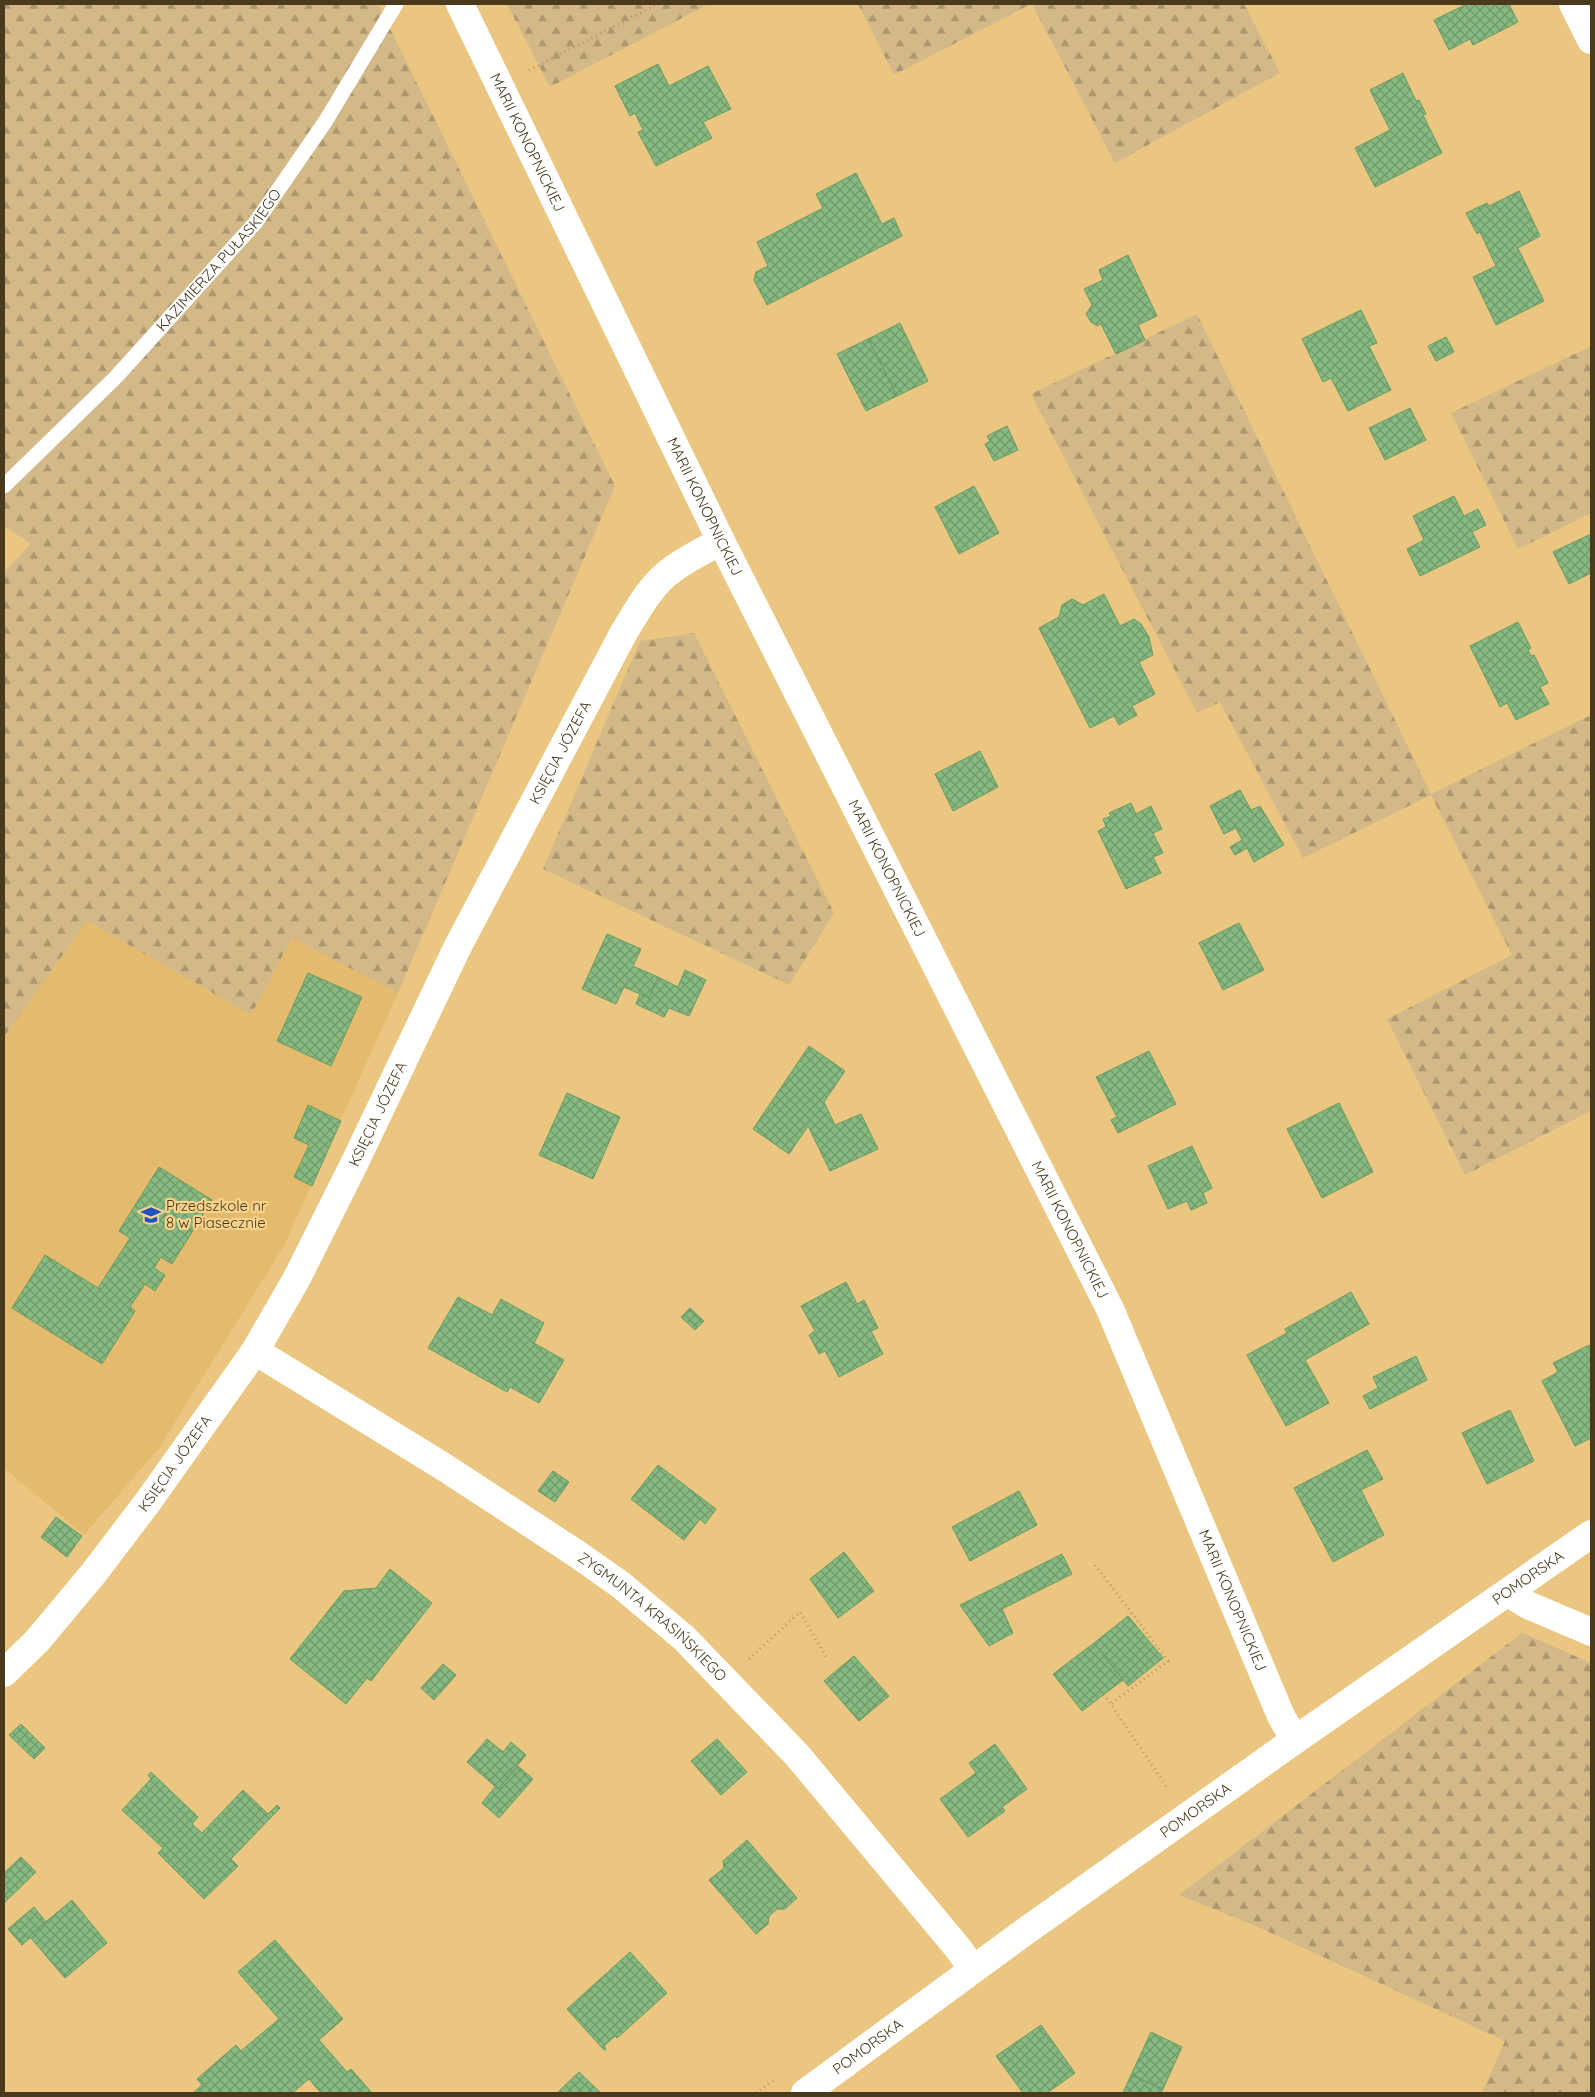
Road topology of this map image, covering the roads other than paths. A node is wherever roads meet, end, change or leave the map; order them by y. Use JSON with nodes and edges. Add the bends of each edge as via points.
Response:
{"nodes":[{"id":1,"x":396,"y":4,"type":"edge"},
{"id":2,"x":460,"y":4,"type":"edge"},
{"id":3,"x":1573,"y":4,"type":"edge"},
{"id":4,"x":1591,"y":40,"type":"edge"},
{"id":5,"x":4,"y":486,"type":"edge"},
{"id":6,"x":721,"y":541,"type":"junction"},
{"id":7,"x":255,"y":1351,"type":"junction"},
{"id":8,"x":1591,"y":1534,"type":"edge"},
{"id":9,"x":1508,"y":1593,"type":"junction"},
{"id":10,"x":1591,"y":1632,"type":"edge"},
{"id":11,"x":4,"y":1672,"type":"edge"},
{"id":12,"x":1295,"y":1740,"type":"junction"},
{"id":13,"x":973,"y":1969,"type":"junction"},
{"id":14,"x":804,"y":2093,"type":"edge"}],
"edges":[{"from":1,"to":5,"type":"lane","name":"KAZIMIERZA PUŁASKIEGO","via":[[326,122],[256,222],[116,377]]},
{"from":2,"to":6,"type":"street","name":"MARII KONOPNICKIEJ"},
{"from":3,"to":4,"type":"street"},
{"from":6,"to":7,"type":"street","name":"KSIĘCIA JÓZEFA","via":[[672,569],[661,579],[623,634],[458,946],[297,1278]]},
{"from":6,"to":12,"type":"street","name":"MARII KONOPNICKIEJ","via":[[1110,1309],[1281,1716]]},
{"from":7,"to":11,"type":"street","name":"KSIĘCIA JÓZEFA","via":[[93,1574],[37,1641]]},
{"from":7,"to":13,"type":"street","name":"ZYGMUNTA KRASIŃSKIEGO","via":[[444,1467],[577,1554],[622,1586],[684,1638],[797,1755]]},
{"from":8,"to":9,"type":"street","name":"POMORSKA"},
{"from":9,"to":10,"type":"street"},
{"from":9,"to":12,"type":"street","name":"POMORSKA"},
{"from":12,"to":13,"type":"street","name":"POMORSKA"},
{"from":13,"to":14,"type":"street","name":"POMORSKA"}]}
